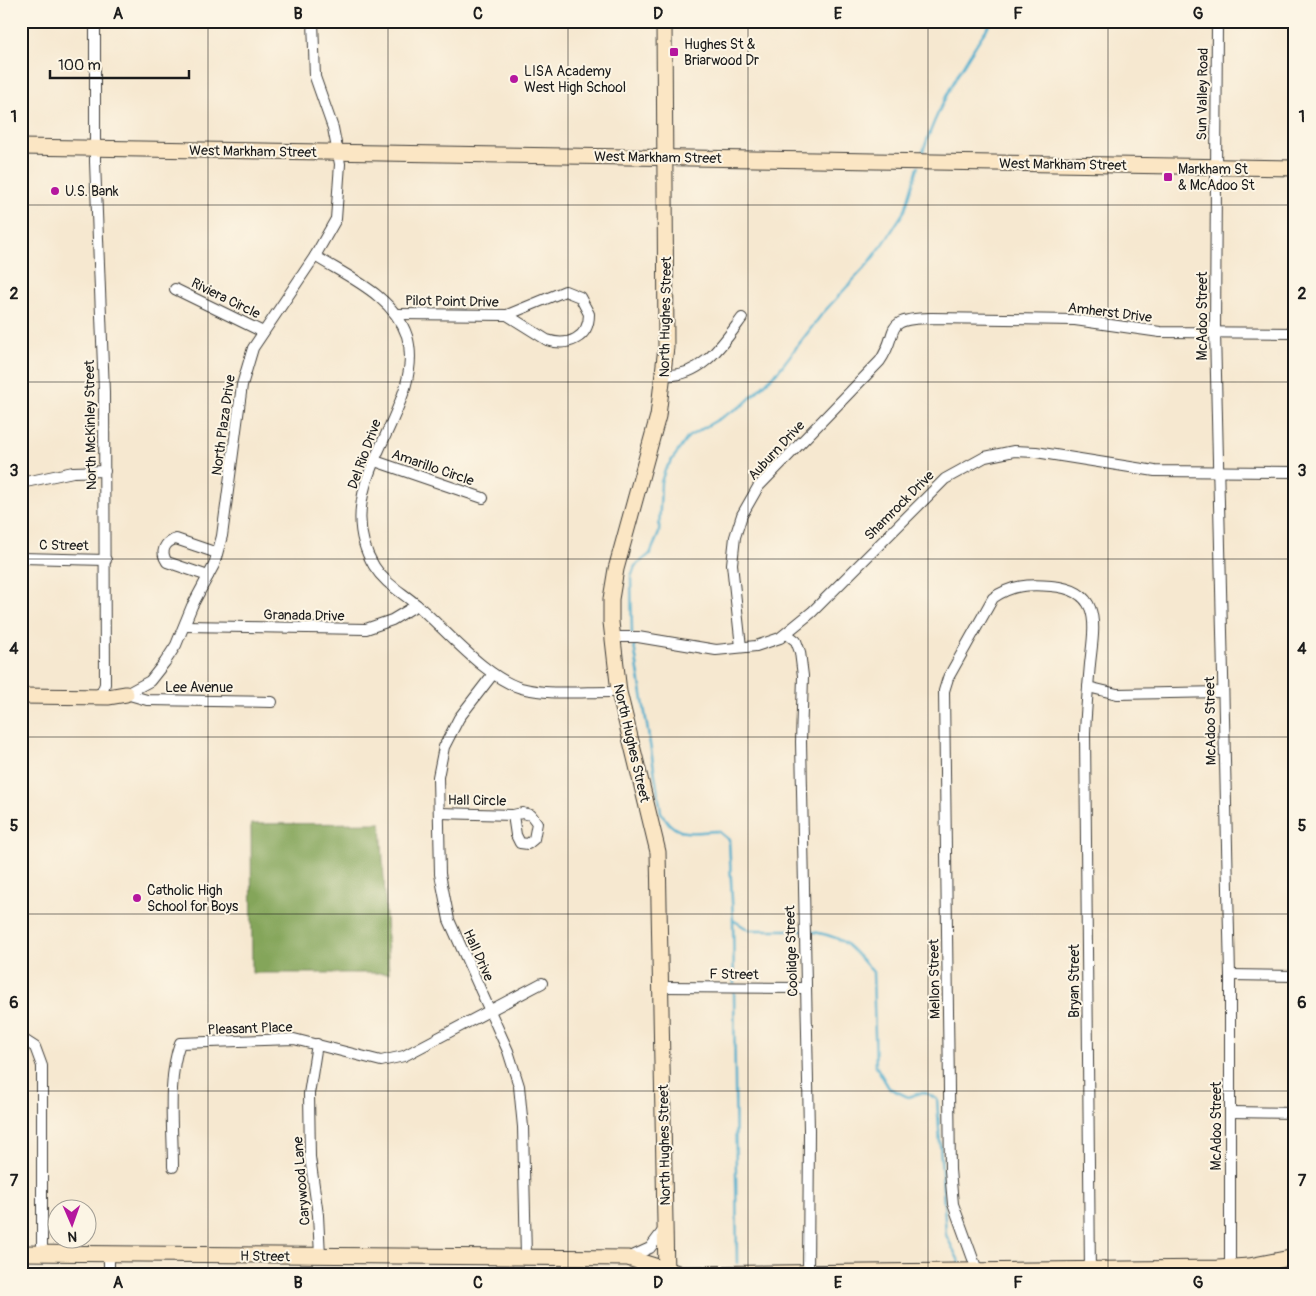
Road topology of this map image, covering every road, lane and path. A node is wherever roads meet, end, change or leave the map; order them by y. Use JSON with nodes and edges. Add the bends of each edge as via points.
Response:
{"nodes":[{"id":1,"x":95,"y":21,"type":"edge"},
{"id":2,"x":313,"y":21,"type":"edge"},
{"id":3,"x":664,"y":21,"type":"edge"},
{"id":4,"x":1217,"y":21,"type":"edge"},
{"id":5,"x":21,"y":147,"type":"edge"},
{"id":6,"x":95,"y":149,"type":"junction"},
{"id":7,"x":338,"y":152,"type":"junction"},
{"id":8,"x":665,"y":157,"type":"junction"},
{"id":9,"x":1215,"y":166,"type":"junction"},
{"id":10,"x":1295,"y":168,"type":"edge"},
{"id":11,"x":315,"y":256,"type":"junction"},
{"id":12,"x":175,"y":288,"type":"dead end"},
{"id":13,"x":397,"y":314,"type":"junction"},
{"id":14,"x":507,"y":315,"type":"junction"},
{"id":15,"x":742,"y":318,"type":"dead end"},
{"id":16,"x":895,"y":326,"type":"joint"},
{"id":17,"x":263,"y":332,"type":"junction"},
{"id":18,"x":1215,"y":332,"type":"junction"},
{"id":19,"x":1295,"y":333,"type":"edge"},
{"id":20,"x":664,"y":375,"type":"junction"},
{"id":21,"x":375,"y":460,"type":"junction"},
{"id":22,"x":1219,"y":470,"type":"junction"},
{"id":23,"x":105,"y":471,"type":"junction"},
{"id":24,"x":1295,"y":472,"type":"edge"},
{"id":25,"x":21,"y":483,"type":"edge"},
{"id":26,"x":483,"y":498,"type":"dead end"},
{"id":27,"x":218,"y":553,"type":"junction"},
{"id":28,"x":21,"y":558,"type":"edge"},
{"id":29,"x":106,"y":560,"type":"junction"},
{"id":30,"x":208,"y":576,"type":"junction"},
{"id":31,"x":417,"y":605,"type":"junction"},
{"id":32,"x":185,"y":626,"type":"junction"},
{"id":33,"x":787,"y":634,"type":"junction"},
{"id":34,"x":620,"y":637,"type":"junction"},
{"id":35,"x":741,"y":647,"type":"junction"},
{"id":36,"x":493,"y":674,"type":"junction"},
{"id":37,"x":946,"y":684,"type":"joint"},
{"id":38,"x":1088,"y":687,"type":"junction"},
{"id":39,"x":618,"y":692,"type":"junction"},
{"id":40,"x":1222,"y":692,"type":"junction"},
{"id":41,"x":126,"y":694,"type":"junction"},
{"id":42,"x":21,"y":696,"type":"edge"},
{"id":43,"x":96,"y":696,"type":"junction"},
{"id":44,"x":272,"y":702,"type":"dead end"},
{"id":45,"x":439,"y":813,"type":"junction"},
{"id":46,"x":513,"y":814,"type":"dead end"},
{"id":47,"x":1230,"y":975,"type":"junction"},
{"id":48,"x":1295,"y":976,"type":"edge"},
{"id":49,"x":542,"y":983,"type":"dead end"},
{"id":50,"x":662,"y":987,"type":"junction"},
{"id":51,"x":806,"y":988,"type":"junction"},
{"id":52,"x":490,"y":1012,"type":"junction"},
{"id":53,"x":21,"y":1038,"type":"edge"},
{"id":54,"x":318,"y":1044,"type":"junction"},
{"id":55,"x":1230,"y":1112,"type":"junction"},
{"id":56,"x":1295,"y":1113,"type":"edge"},
{"id":57,"x":173,"y":1167,"type":"dead end"},
{"id":58,"x":665,"y":1228,"type":"junction"},
{"id":59,"x":21,"y":1253,"type":"edge"},
{"id":60,"x":42,"y":1253,"type":"junction"},
{"id":61,"x":108,"y":1254,"type":"junction"},
{"id":62,"x":320,"y":1256,"type":"junction"},
{"id":63,"x":1295,"y":1257,"type":"edge"},
{"id":64,"x":526,"y":1258,"type":"junction"},
{"id":65,"x":628,"y":1258,"type":"junction"},
{"id":66,"x":974,"y":1270,"type":"junction"},
{"id":67,"x":1230,"y":1271,"type":"edge"},
{"id":68,"x":666,"y":1272,"type":"edge"},
{"id":69,"x":949,"y":1272,"type":"edge"},
{"id":70,"x":1090,"y":1272,"type":"edge"},
{"id":71,"x":808,"y":1273,"type":"edge"},
{"id":72,"x":109,"y":1275,"type":"edge"}],
"edges":[{"from":1,"to":6,"type":"street","name":"North McKinley Street"},
{"from":2,"to":7,"type":"street","name":"North Plaza Drive","via":[[315,77]]},
{"from":3,"to":8,"type":"street","name":"North Hughes Street"},
{"from":4,"to":9,"type":"street","name":"Sun Valley Road"},
{"from":5,"to":6,"type":"street","name":"West Markham Street"},
{"from":6,"to":7,"type":"street","name":"West Markham Street"},
{"from":6,"to":23,"type":"street","name":"North McKinley Street"},
{"from":7,"to":8,"type":"street","name":"West Markham Street"},
{"from":7,"to":11,"type":"street","name":"North Plaza Drive","via":[[336,219]]},
{"from":8,"to":9,"type":"street","name":"West Markham Street"},
{"from":8,"to":20,"type":"street","name":"North Hughes Street"},
{"from":9,"to":10,"type":"street","name":"West Markham Street"},
{"from":9,"to":18,"type":"street","name":"McAdoo Street"},
{"from":11,"to":13,"type":"street","name":"Del Rio Drive","via":[[375,294]]},
{"from":11,"to":17,"type":"street","name":"North Plaza Drive"},
{"from":12,"to":17,"type":"street","name":"Riviera Circle"},
{"from":13,"to":14,"type":"street","name":"Pilot Point Drive"},
{"from":13,"to":21,"type":"street","name":"Del Rio Drive","via":[[407,337],[409,375]]},
{"from":14,"to":14,"type":"street","via":[[547,340],[562,343],[582,335],[589,318],[585,302],[565,291]]},
{"from":15,"to":20,"type":"street","via":[[727,338],[693,371],[677,376]]},
{"from":16,"to":18,"type":"street","name":"Amherst Drive","via":[[910,319],[1075,320],[1139,330]]},
{"from":16,"to":35,"type":"street","name":"Auburn Drive","via":[[880,361],[758,488],[742,515],[732,564]]},
{"from":17,"to":27,"type":"street","name":"North Plaza Drive","via":[[253,348],[244,374]]},
{"from":18,"to":19,"type":"street","name":"Amherst Drive"},
{"from":18,"to":22,"type":"street","name":"McAdoo Street"},
{"from":20,"to":34,"type":"street","name":"North Hughes Street","via":[[658,416],[613,585],[611,599]]},
{"from":21,"to":26,"type":"street","name":"Amarillo Circle"},
{"from":21,"to":31,"type":"street","name":"Del Rio Drive","via":[[360,511],[365,545],[389,586]]},
{"from":22,"to":24,"type":"street","name":"Shamrock Drive"},
{"from":22,"to":33,"type":"street","name":"Shamrock Drive","via":[[1144,470],[1028,451],[985,457],[957,470],[933,489]]},
{"from":22,"to":40,"type":"street","name":"McAdoo Street"},
{"from":23,"to":25,"type":"street","via":[[73,472]]},
{"from":23,"to":29,"type":"street","name":"North McKinley Street"},
{"from":27,"to":30,"type":"street","name":"North Plaza Drive"},
{"from":27,"to":30,"type":"street","via":[[176,539],[167,543],[163,552],[167,562]]},
{"from":28,"to":29,"type":"street","name":"C Street"},
{"from":29,"to":43,"type":"street","name":"North McKinley Street","via":[[105,684]]},
{"from":30,"to":32,"type":"street","name":"North Plaza Drive"},
{"from":31,"to":32,"type":"street","name":"Granada Drive","via":[[392,620],[366,629]]},
{"from":31,"to":36,"type":"street","name":"Del Rio Drive"},
{"from":32,"to":41,"type":"street","name":"North Plaza Drive","via":[[158,672],[141,688]]},
{"from":33,"to":35,"type":"street","name":"Shamrock Drive","via":[[764,644]]},
{"from":33,"to":51,"type":"street","name":"Coolidge Street","via":[[796,641],[802,659]]},
{"from":34,"to":35,"type":"street","name":"Shamrock Drive","via":[[716,650]]},
{"from":34,"to":39,"type":"street","name":"North Hughes Street"},
{"from":36,"to":39,"type":"street","name":"Del Rio Drive","via":[[530,690]]},
{"from":36,"to":45,"type":"street","name":"Hall Drive","via":[[447,739],[438,777]]},
{"from":37,"to":38,"type":"street","name":"Bryan Street","via":[[993,598],[1016,586],[1040,585],[1072,590],[1091,609],[1095,626]]},
{"from":37,"to":66,"type":"street","name":"Mellon Street","via":[[950,1170],[954,1204]]},
{"from":38,"to":40,"type":"street","via":[[1117,694]]},
{"from":38,"to":70,"type":"street","name":"Bryan Street","via":[[1085,733]]},
{"from":39,"to":50,"type":"street","name":"North Hughes Street","via":[[658,852]]},
{"from":40,"to":47,"type":"street","name":"McAdoo Street"},
{"from":41,"to":43,"type":"street"},
{"from":41,"to":44,"type":"street","name":"Lee Avenue","via":[[147,700]]},
{"from":42,"to":43,"type":"street"},
{"from":45,"to":46,"type":"street","name":"Hall Circle"},
{"from":45,"to":52,"type":"street","name":"Hall Drive","via":[[444,906]]},
{"from":47,"to":48,"type":"street"},
{"from":47,"to":55,"type":"street","name":"McAdoo Street"},
{"from":49,"to":52,"type":"street","name":"Pleasant Place"},
{"from":50,"to":51,"type":"street","name":"F Street"},
{"from":50,"to":58,"type":"street","name":"North Hughes Street"},
{"from":51,"to":71,"type":"street","name":"Coolidge Street"},
{"from":52,"to":54,"type":"street","name":"Pleasant Place","via":[[388,1061]]},
{"from":52,"to":64,"type":"street","name":"Hall Drive","via":[[512,1061],[519,1086],[523,1120]]},
{"from":53,"to":60,"type":"street","via":[[35,1047],[42,1066]]},
{"from":54,"to":57,"type":"street","name":"Pleasant Place","via":[[294,1039],[180,1043],[173,1080]]},
{"from":54,"to":62,"type":"street","name":"Carywood Lane","via":[[310,1094],[310,1157]]},
{"from":55,"to":56,"type":"street"},
{"from":55,"to":67,"type":"street","name":"McAdoo Street"},
{"from":58,"to":65,"type":"street","name":"H Street","via":[[650,1248]]},
{"from":58,"to":68,"type":"street","name":"North Hughes Street"},
{"from":59,"to":60,"type":"street","name":"H Street"},
{"from":60,"to":61,"type":"street","name":"H Street"},
{"from":61,"to":62,"type":"street","name":"H Street"},
{"from":61,"to":72,"type":"street"},
{"from":62,"to":64,"type":"street","name":"H Street"},
{"from":63,"to":67,"type":"street","name":"H Street"},
{"from":64,"to":65,"type":"street","name":"H Street"},
{"from":65,"to":68,"type":"street","name":"H Street"},
{"from":66,"to":69,"type":"street","name":"H Street"},
{"from":66,"to":70,"type":"street","name":"H Street"},
{"from":67,"to":70,"type":"street","name":"H Street"},
{"from":68,"to":71,"type":"street","name":"H Street"},
{"from":69,"to":71,"type":"street","name":"H Street"}]}
